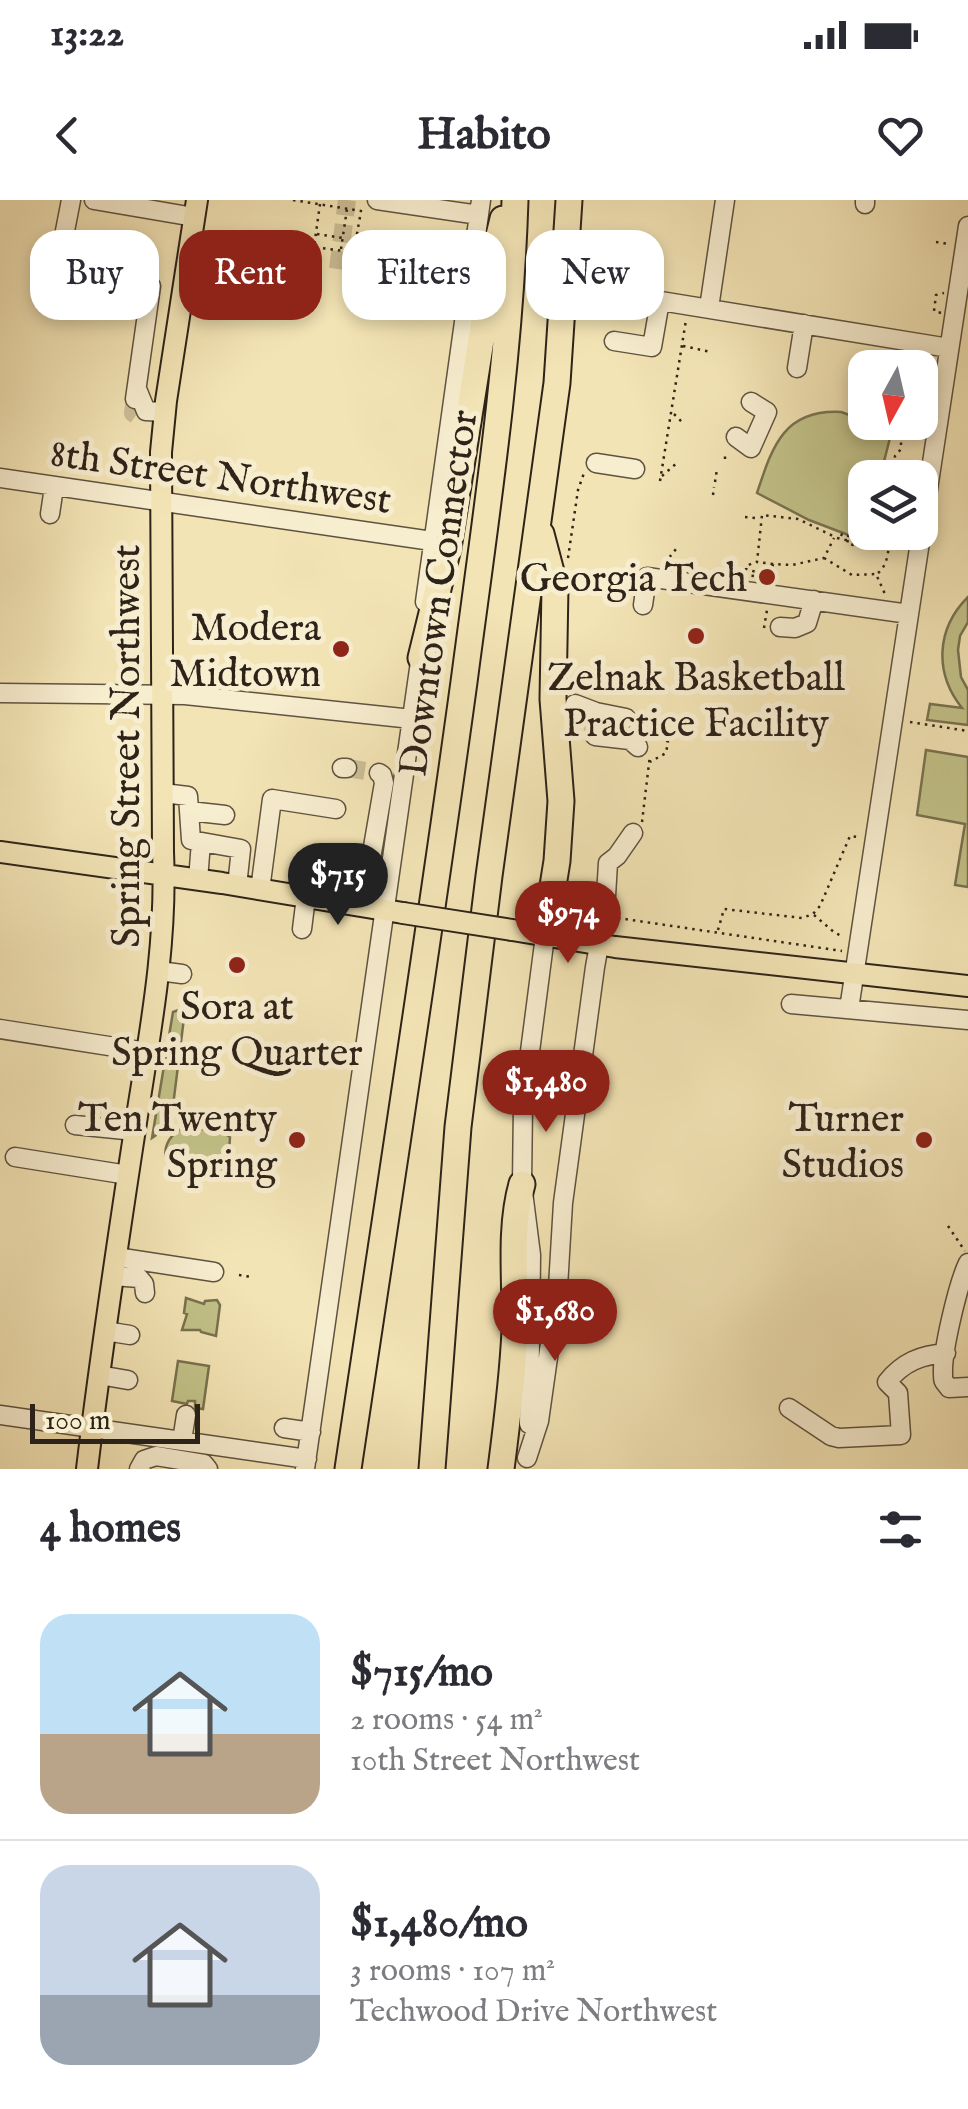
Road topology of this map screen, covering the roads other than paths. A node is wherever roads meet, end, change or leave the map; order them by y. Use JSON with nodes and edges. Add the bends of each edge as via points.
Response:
{"nodes":[{"id":1,"x":71,"y":200,"type":"edge"},
{"id":2,"x":94,"y":200,"type":"edge"},
{"id":3,"x":377,"y":200,"type":"edge"},
{"id":4,"x":512,"y":200,"type":"edge"},
{"id":5,"x":569,"y":200,"type":"edge"},
{"id":6,"x":725,"y":200,"type":"edge"},
{"id":7,"x":404,"y":202,"type":"edge"},
{"id":8,"x":425,"y":203,"type":"edge"},
{"id":9,"x":451,"y":205,"type":"edge"},
{"id":10,"x":196,"y":208,"type":"edge"},
{"id":11,"x":480,"y":208,"type":"edge"},
{"id":12,"x":968,"y":226,"type":"edge"},
{"id":13,"x":66,"y":230,"type":"tunnel mouth"},
{"id":14,"x":664,"y":302,"type":"edge"},
{"id":15,"x":709,"y":308,"type":"junction"},
{"id":16,"x":179,"y":318,"type":"edge"},
{"id":17,"x":147,"y":320,"type":"edge"},
{"id":18,"x":657,"y":320,"type":"edge"},
{"id":19,"x":804,"y":324,"type":"junction"},
{"id":20,"x":614,"y":341,"type":"dead end"},
{"id":21,"x":950,"y":348,"type":"junction"},
{"id":22,"x":797,"y":368,"type":"dead end"},
{"id":23,"x":136,"y":401,"type":"junction"},
{"id":24,"x":751,"y":402,"type":"dead end"},
{"id":25,"x":164,"y":421,"type":"junction"},
{"id":26,"x":736,"y":438,"type":"dead end"},
{"id":27,"x":596,"y":463,"type":"road end"},
{"id":28,"x":636,"y":469,"type":"dead end"},
{"id":29,"x":0,"y":478,"type":"edge"},
{"id":30,"x":54,"y":487,"type":"junction"},
{"id":31,"x":160,"y":503,"type":"junction"},
{"id":32,"x":50,"y":514,"type":"dead end"},
{"id":33,"x":538,"y":522,"type":"junction"},
{"id":34,"x":432,"y":541,"type":"junction"},
{"id":35,"x":814,"y":600,"type":"junction"},
{"id":36,"x":643,"y":605,"type":"dead end"},
{"id":37,"x":909,"y":614,"type":"junction"},
{"id":38,"x":772,"y":628,"type":"road end"},
{"id":39,"x":421,"y":658,"type":"junction"},
{"id":40,"x":88,"y":675,"type":"dead end"},
{"id":41,"x":0,"y":693,"type":"edge"},
{"id":42,"x":88,"y":694,"type":"junction"},
{"id":43,"x":162,"y":695,"type":"junction"},
{"id":44,"x":575,"y":704,"type":"dead end"},
{"id":45,"x":596,"y":712,"type":"junction"},
{"id":46,"x":626,"y":718,"type":"dead end"},
{"id":47,"x":412,"y":719,"type":"junction"},
{"id":48,"x":646,"y":754,"type":"road end"},
{"id":49,"x":379,"y":773,"type":"dead end"},
{"id":50,"x":163,"y":793,"type":"junction"},
{"id":51,"x":336,"y":808,"type":"dead end"},
{"id":52,"x":224,"y":815,"type":"dead end"},
{"id":53,"x":163,"y":827,"type":"junction"},
{"id":54,"x":194,"y":827,"type":"junction"},
{"id":55,"x":637,"y":832,"type":"road end"},
{"id":56,"x":0,"y":852,"type":"edge"},
{"id":57,"x":164,"y":875,"type":"junction"},
{"id":58,"x":198,"y":880,"type":"junction"},
{"id":59,"x":237,"y":886,"type":"junction"},
{"id":60,"x":260,"y":890,"type":"junction"},
{"id":61,"x":306,"y":897,"type":"junction"},
{"id":62,"x":351,"y":905,"type":"junction"},
{"id":63,"x":394,"y":912,"type":"junction"},
{"id":64,"x":302,"y":929,"type":"dead end"},
{"id":65,"x":545,"y":936,"type":"junction"},
{"id":66,"x":598,"y":945,"type":"junction"},
{"id":67,"x":160,"y":971,"type":"junction"},
{"id":68,"x":854,"y":972,"type":"junction"},
{"id":69,"x":182,"y":974,"type":"dead end"},
{"id":70,"x":968,"y":986,"type":"edge"},
{"id":71,"x":792,"y":1004,"type":"dead end"},
{"id":72,"x":849,"y":1009,"type":"junction"},
{"id":73,"x":968,"y":1020,"type":"edge"},
{"id":74,"x":0,"y":1029,"type":"edge"},
{"id":75,"x":147,"y":1052,"type":"junction"},
{"id":76,"x":75,"y":1125,"type":"dead end"},
{"id":77,"x":135,"y":1131,"type":"junction"},
{"id":78,"x":15,"y":1157,"type":"dead end"},
{"id":79,"x":128,"y":1175,"type":"junction"},
{"id":80,"x":522,"y":1184,"type":"junction"},
{"id":81,"x":560,"y":1250,"type":"junction"},
{"id":82,"x":531,"y":1255,"type":"junction"},
{"id":83,"x":968,"y":1260,"type":"edge"},
{"id":84,"x":114,"y":1266,"type":"junction"},
{"id":85,"x":214,"y":1272,"type":"dead end"},
{"id":86,"x":145,"y":1293,"type":"dead end"},
{"id":87,"x":102,"y":1318,"type":"junction"},
{"id":88,"x":130,"y":1335,"type":"dead end"},
{"id":89,"x":946,"y":1353,"type":"junction"},
{"id":90,"x":99,"y":1375,"type":"junction"},
{"id":91,"x":128,"y":1380,"type":"dead end"},
{"id":92,"x":968,"y":1387,"type":"edge"},
{"id":93,"x":790,"y":1408,"type":"dead end"},
{"id":94,"x":186,"y":1415,"type":"dead end"},
{"id":95,"x":7,"y":1416,"type":"edge"},
{"id":96,"x":92,"y":1427,"type":"junction"},
{"id":97,"x":284,"y":1428,"type":"dead end"},
{"id":98,"x":310,"y":1432,"type":"junction"},
{"id":99,"x":354,"y":1434,"type":"junction"},
{"id":100,"x":182,"y":1440,"type":"junction"},
{"id":101,"x":306,"y":1464,"type":"edge"},
{"id":102,"x":527,"y":1464,"type":"edge"},
{"id":103,"x":86,"y":1469,"type":"edge"},
{"id":104,"x":139,"y":1469,"type":"edge"},
{"id":105,"x":208,"y":1469,"type":"edge"},
{"id":106,"x":340,"y":1469,"type":"edge"},
{"id":107,"x":348,"y":1469,"type":"edge"},
{"id":108,"x":432,"y":1469,"type":"edge"},
{"id":109,"x":500,"y":1469,"type":"edge"}],
"edges":[{"from":1,"to":13,"type":"street"},
{"from":2,"to":10,"type":"street"},
{"from":3,"to":7,"type":"street"},
{"from":4,"to":39,"type":"highway","via":[[495,252],[448,548]]},
{"from":4,"to":99,"type":"highway","name":"Downtown Connector","via":[[502,394]]},
{"from":5,"to":33,"type":"highway","via":[[557,383]]},
{"from":6,"to":15,"type":"street"},
{"from":7,"to":8,"type":"street"},
{"from":8,"to":9,"type":"street"},
{"from":9,"to":11,"type":"street"},
{"from":11,"to":34,"type":"street","via":[[459,302]]},
{"from":12,"to":21,"type":"street"},
{"from":14,"to":15,"type":"street"},
{"from":15,"to":19,"type":"street"},
{"from":16,"to":25,"type":"main road","name":"Spring Street Northwest"},
{"from":17,"to":23,"type":"street"},
{"from":18,"to":20,"type":"street","via":[[652,347]]},
{"from":19,"to":21,"type":"street","via":[[828,321]]},
{"from":19,"to":22,"type":"street"},
{"from":21,"to":37,"type":"street"},
{"from":23,"to":25,"type":"street"},
{"from":23,"to":25,"type":"street","via":[[151,425]]},
{"from":24,"to":26,"type":"street","via":[[767,412],[750,448]]},
{"from":25,"to":31,"type":"main road","name":"Spring Street Northwest"},
{"from":27,"to":28,"type":"street"},
{"from":29,"to":30,"type":"street","name":"8th Street Northwest"},
{"from":30,"to":31,"type":"street","name":"8th Street Northwest"},
{"from":30,"to":32,"type":"street"},
{"from":31,"to":34,"type":"street","name":"8th Street Northwest"},
{"from":31,"to":43,"type":"main road","name":"Spring Street Northwest"},
{"from":33,"to":65,"type":"highway","via":[[554,587],[561,801]]},
{"from":33,"to":108,"type":"highway","via":[[458,1127]]},
{"from":34,"to":39,"type":"street"},
{"from":35,"to":36,"type":"street","via":[[647,578]]},
{"from":35,"to":37,"type":"street"},
{"from":35,"to":38,"type":"street","via":[[807,624]]},
{"from":37,"to":68,"type":"street"},
{"from":39,"to":47,"type":"street"},
{"from":40,"to":42,"type":"street"},
{"from":41,"to":42,"type":"street","via":[[21,702]]},
{"from":42,"to":43,"type":"street"},
{"from":43,"to":47,"type":"street","via":[[350,722]]},
{"from":43,"to":50,"type":"main road","name":"Spring Street Northwest"},
{"from":44,"to":45,"type":"street"},
{"from":45,"to":46,"type":"street"},
{"from":45,"to":48,"type":"street","via":[[595,736],[630,740]]},
{"from":47,"to":63,"type":"street"},
{"from":49,"to":62,"type":"street","via":[[384,783],[369,870]]},
{"from":50,"to":53,"type":"main road","name":"Spring Street Northwest"},
{"from":50,"to":54,"type":"street","via":[[188,796]]},
{"from":51,"to":60,"type":"street","via":[[272,799]]},
{"from":52,"to":54,"type":"street"},
{"from":53,"to":54,"type":"street"},
{"from":53,"to":57,"type":"main road","name":"Spring Street Northwest"},
{"from":54,"to":58,"type":"street"},
{"from":54,"to":59,"type":"street","via":[[241,849]]},
{"from":55,"to":66,"type":"street","via":[[608,863]]},
{"from":56,"to":57,"type":"main road"},
{"from":57,"to":58,"type":"main road"},
{"from":57,"to":67,"type":"main road","name":"Spring Street Northwest"},
{"from":58,"to":59,"type":"main road"},
{"from":59,"to":60,"type":"main road"},
{"from":60,"to":61,"type":"main road"},
{"from":61,"to":62,"type":"main road"},
{"from":61,"to":64,"type":"street"},
{"from":62,"to":63,"type":"main road"},
{"from":63,"to":65,"type":"main road","bridge":true},
{"from":63,"to":98,"type":"street","via":[[357,1045]]},
{"from":65,"to":66,"type":"main road"},
{"from":65,"to":80,"type":"street","via":[[522,1105]]},
{"from":66,"to":68,"type":"main road"},
{"from":66,"to":81,"type":"street"},
{"from":67,"to":69,"type":"street"},
{"from":67,"to":75,"type":"main road","name":"Spring Street Northwest"},
{"from":68,"to":70,"type":"main road"},
{"from":68,"to":72,"type":"street"},
{"from":71,"to":72,"type":"street"},
{"from":72,"to":73,"type":"street"},
{"from":74,"to":75,"type":"street"},
{"from":75,"to":77,"type":"main road","name":"Spring Street Northwest"},
{"from":76,"to":77,"type":"street"},
{"from":77,"to":79,"type":"main road","name":"Spring Street Northwest"},
{"from":78,"to":79,"type":"street"},
{"from":79,"to":84,"type":"main road","name":"Spring Street Northwest","via":[[116,1199]]},
{"from":80,"to":82,"type":"street"},
{"from":80,"to":109,"type":"highway","via":[[515,1208],[510,1409]]},
{"from":81,"to":82,"type":"street","via":[[542,1261]]},
{"from":81,"to":102,"type":"street","via":[[542,1402]]},
{"from":82,"to":102,"type":"street"},
{"from":83,"to":89,"type":"street"},
{"from":84,"to":85,"type":"street"},
{"from":84,"to":86,"type":"street","via":[[139,1278]]},
{"from":84,"to":87,"type":"main road","name":"Spring Street Northwest"},
{"from":87,"to":88,"type":"street"},
{"from":87,"to":90,"type":"main road","name":"Spring Street Northwest"},
{"from":89,"to":92,"type":"street","via":[[945,1383]]},
{"from":89,"to":93,"type":"street","via":[[914,1360],[888,1382],[898,1394],[901,1435],[839,1438]]},
{"from":90,"to":91,"type":"street"},
{"from":90,"to":96,"type":"main road","name":"Spring Street Northwest"},
{"from":94,"to":100,"type":"street"},
{"from":95,"to":96,"type":"street","via":[[47,1413]]},
{"from":96,"to":100,"type":"street"},
{"from":96,"to":103,"type":"main road","name":"Spring Street Northwest"},
{"from":97,"to":98,"type":"street"},
{"from":98,"to":101,"type":"street"},
{"from":99,"to":106,"type":"highway"},
{"from":99,"to":107,"type":"highway","name":"Downtown Connector"},
{"from":100,"to":101,"type":"street"},
{"from":104,"to":105,"type":"street","via":[[156,1456]]}]}
